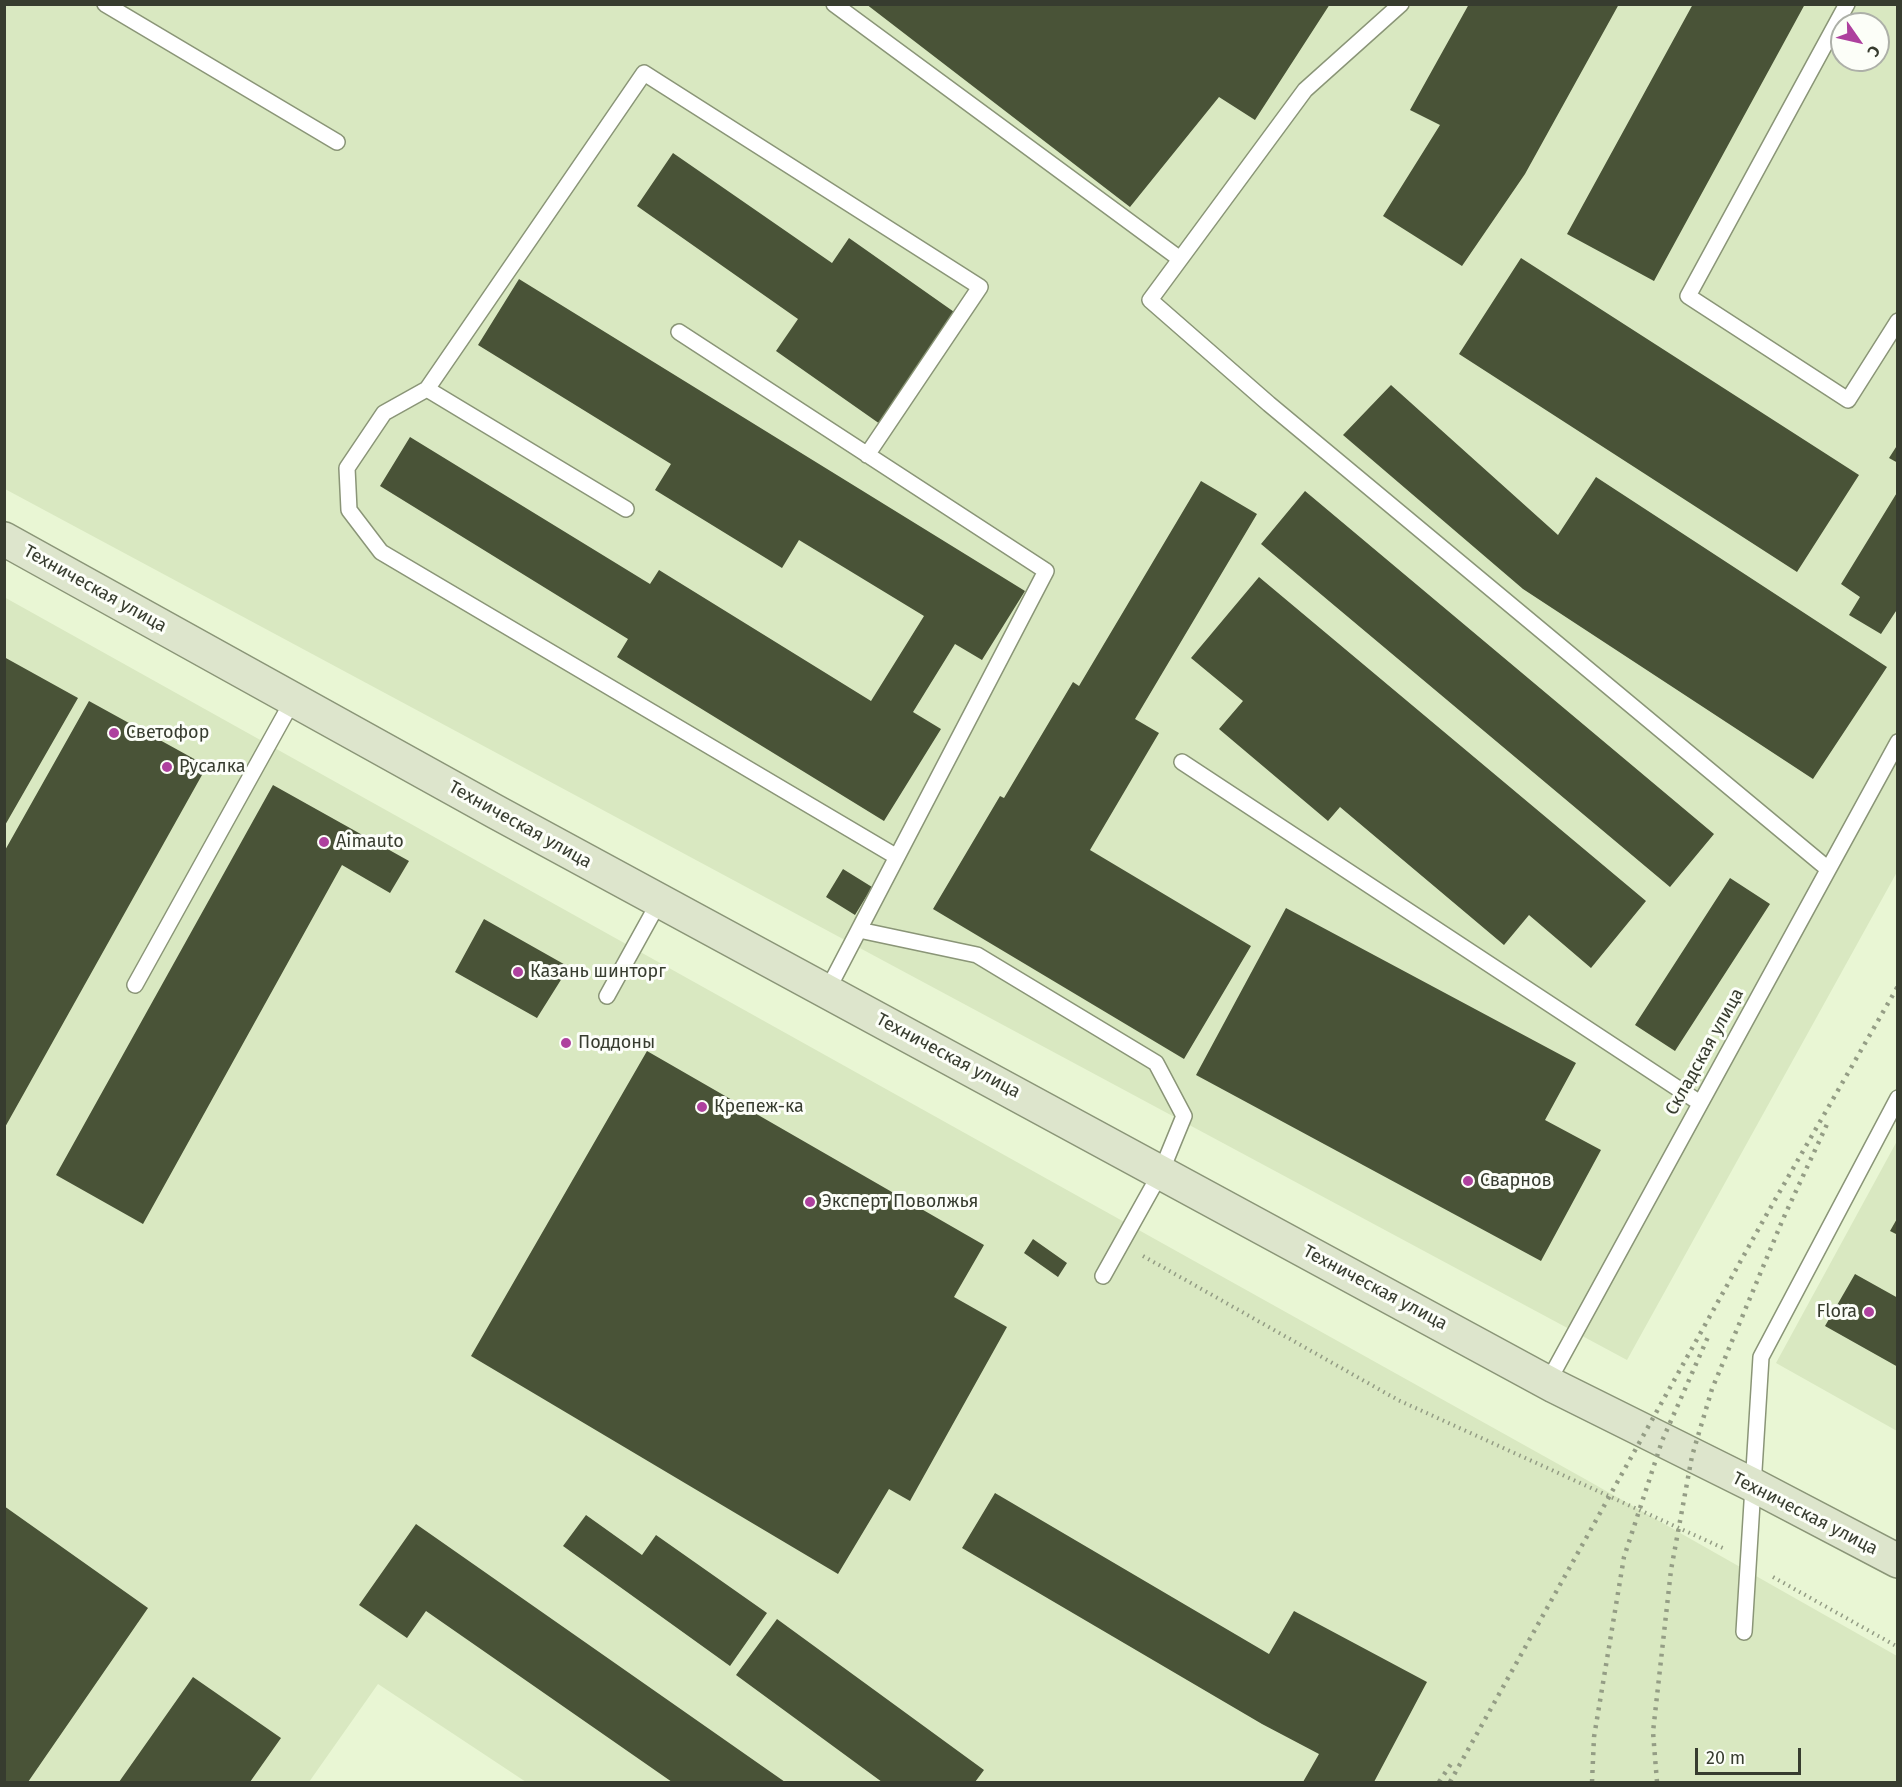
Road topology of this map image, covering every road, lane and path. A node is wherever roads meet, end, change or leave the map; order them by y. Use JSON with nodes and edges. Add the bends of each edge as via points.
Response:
{"nodes":[{"id":1,"x":105,"y":4,"type":"edge"},
{"id":2,"x":834,"y":4,"type":"edge"},
{"id":3,"x":1401,"y":4,"type":"edge"},
{"id":4,"x":1847,"y":4,"type":"edge"},
{"id":5,"x":337,"y":142,"type":"dead end"},
{"id":6,"x":1180,"y":259,"type":"junction"},
{"id":7,"x":1898,"y":321,"type":"edge"},
{"id":8,"x":679,"y":332,"type":"dead end"},
{"id":9,"x":427,"y":389,"type":"junction"},
{"id":10,"x":867,"y":455,"type":"junction"},
{"id":11,"x":626,"y":509,"type":"dead end"},
{"id":12,"x":4,"y":539,"type":"edge"},
{"id":13,"x":293,"y":700,"type":"junction"},
{"id":14,"x":1898,"y":742,"type":"edge"},
{"id":15,"x":1182,"y":762,"type":"dead end"},
{"id":16,"x":897,"y":857,"type":"junction"},
{"id":17,"x":1828,"y":869,"type":"junction"},
{"id":18,"x":660,"y":900,"type":"junction"},
{"id":19,"x":860,"y":930,"type":"junction"},
{"id":20,"x":135,"y":985,"type":"dead end"},
{"id":21,"x":827,"y":991,"type":"junction"},
{"id":22,"x":607,"y":996,"type":"dead end"},
{"id":23,"x":1898,"y":1098,"type":"edge"},
{"id":24,"x":1700,"y":1102,"type":"junction"},
{"id":25,"x":1161,"y":1172,"type":"junction"},
{"id":26,"x":1121,"y":1244,"type":"junction"},
{"id":27,"x":1103,"y":1276,"type":"dead end"},
{"id":28,"x":1548,"y":1382,"type":"junction"},
{"id":29,"x":1755,"y":1485,"type":"junction"},
{"id":30,"x":1898,"y":1561,"type":"edge"},
{"id":31,"x":1749,"y":1563,"type":"junction"},
{"id":32,"x":1744,"y":1632,"type":"dead end"},
{"id":33,"x":1898,"y":1647,"type":"edge"}],
"edges":[{"from":1,"to":5,"type":"lane"},
{"from":2,"to":6,"type":"lane"},
{"from":3,"to":6,"type":"lane","via":[[1305,90]]},
{"from":4,"to":7,"type":"lane","via":[[1688,296],[1848,400]]},
{"from":6,"to":17,"type":"lane","via":[[1150,300],[1269,404]]},
{"from":8,"to":10,"type":"lane"},
{"from":9,"to":10,"type":"lane","via":[[645,73],[980,287]]},
{"from":9,"to":11,"type":"lane"},
{"from":9,"to":16,"type":"lane","via":[[384,413],[347,468],[349,510],[381,552]]},
{"from":10,"to":16,"type":"lane","via":[[1046,571]]},
{"from":12,"to":13,"type":"main road","name":"Техническая улица"},
{"from":13,"to":18,"type":"main road","name":"Техническая улица"},
{"from":13,"to":20,"type":"lane"},
{"from":14,"to":17,"type":"lane","name":"Складская улица"},
{"from":15,"to":24,"type":"lane"},
{"from":16,"to":19,"type":"lane"},
{"from":17,"to":24,"type":"lane","name":"Складская улица"},
{"from":18,"to":21,"type":"main road","name":"Техническая улица"},
{"from":18,"to":22,"type":"lane"},
{"from":19,"to":21,"type":"lane"},
{"from":19,"to":25,"type":"lane","via":[[978,955],[1156,1063],[1184,1116]]},
{"from":21,"to":25,"type":"main road","name":"Техническая улица"},
{"from":23,"to":29,"type":"lane","via":[[1761,1357]]},
{"from":24,"to":28,"type":"lane","name":"Складская улица"},
{"from":25,"to":26,"type":"lane"},
{"from":25,"to":28,"type":"main road","name":"Техническая улица"},
{"from":26,"to":27,"type":"lane"},
{"from":26,"to":31,"type":"path","via":[[1398,1400],[1718,1545]]},
{"from":28,"to":29,"type":"main road","name":"Техническая улица"},
{"from":29,"to":30,"type":"main road","name":"Техническая улица"},
{"from":29,"to":31,"type":"lane"},
{"from":31,"to":32,"type":"lane"},
{"from":31,"to":33,"type":"path"}]}
